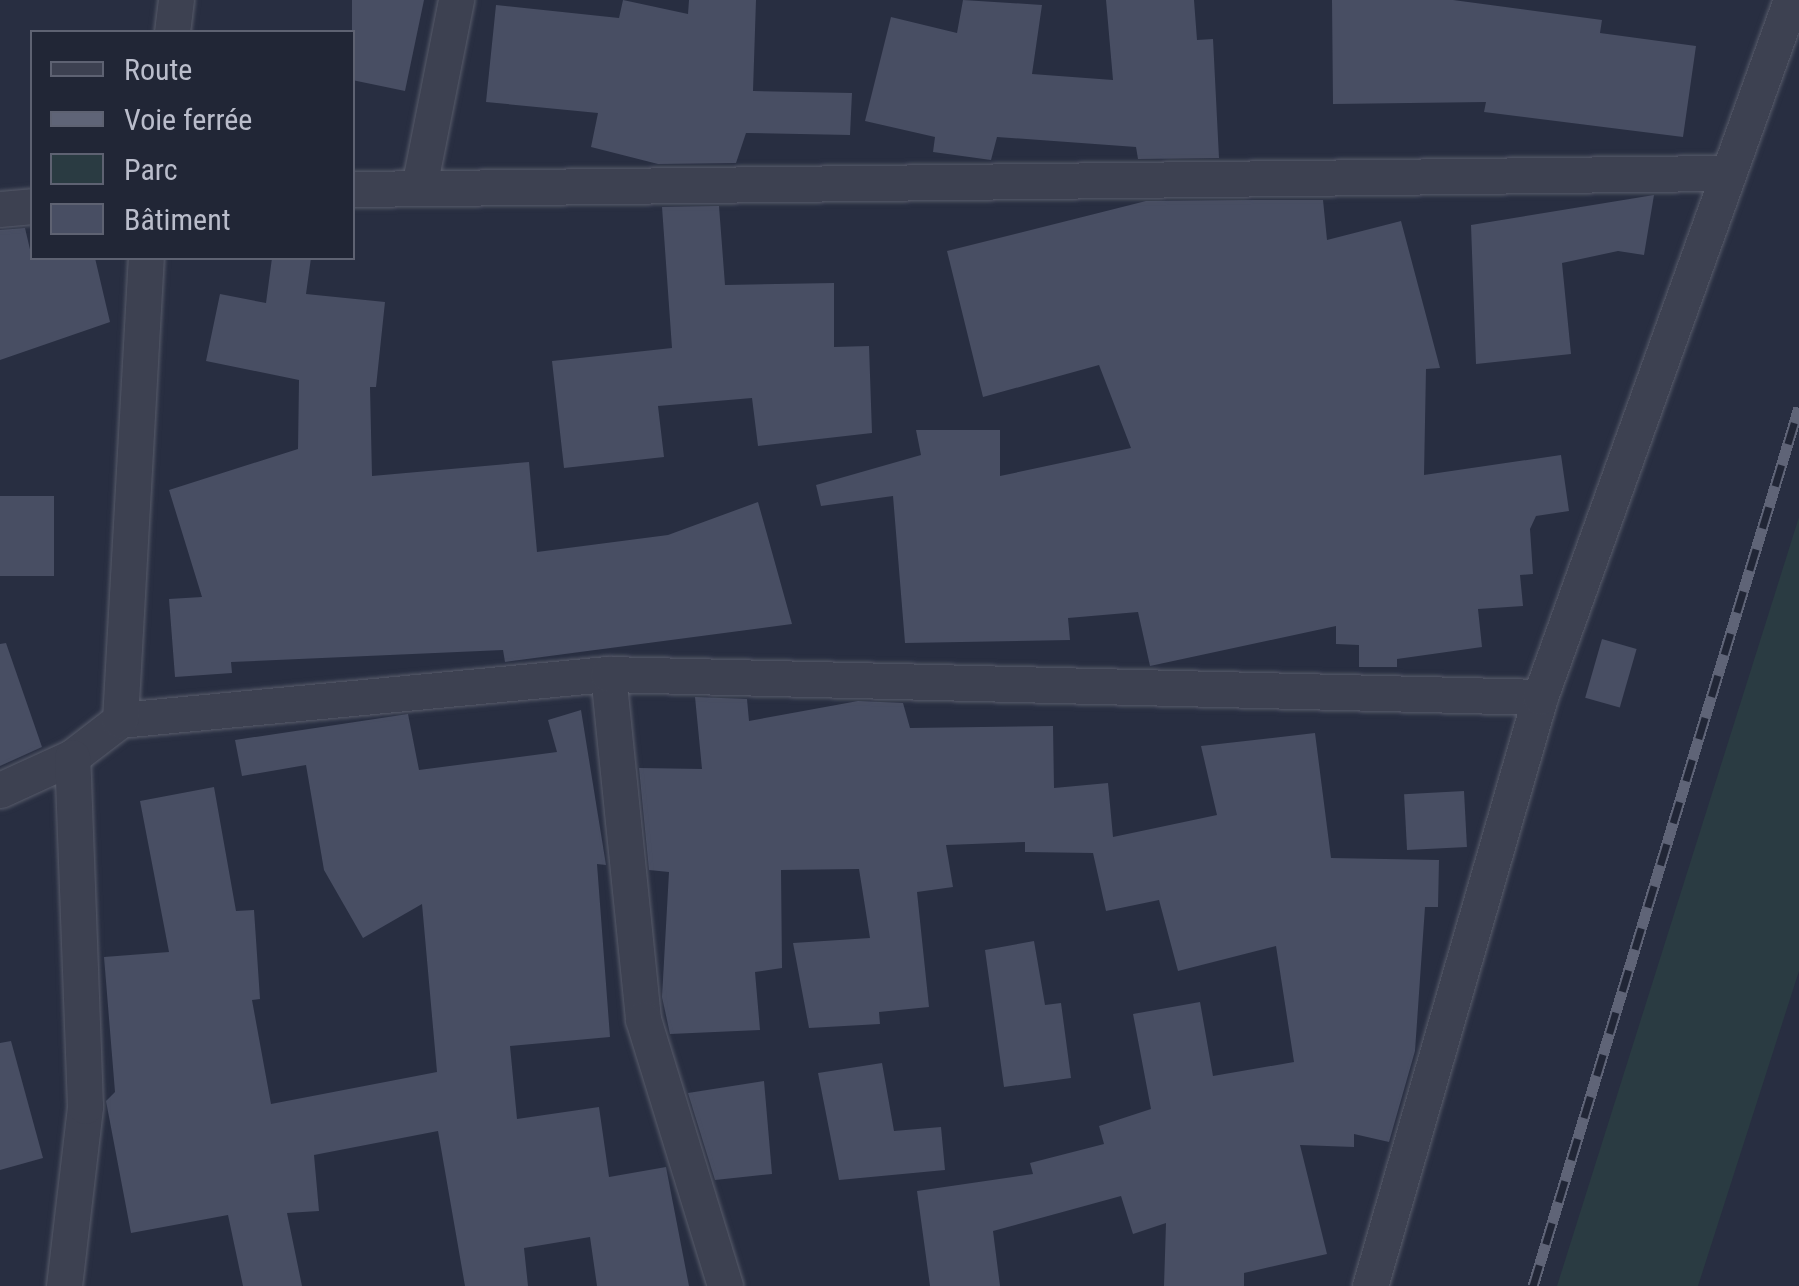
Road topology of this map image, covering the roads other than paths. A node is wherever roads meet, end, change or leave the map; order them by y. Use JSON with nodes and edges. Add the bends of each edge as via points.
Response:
{"nodes":[{"id":1,"x":176,"y":0,"type":"edge"},
{"id":2,"x":456,"y":0,"type":"edge"},
{"id":3,"x":1791,"y":0,"type":"edge"},
{"id":4,"x":172,"y":30,"type":"edge"},
{"id":5,"x":1724,"y":173,"type":"junction"},
{"id":6,"x":420,"y":186,"type":"junction"},
{"id":7,"x":355,"y":189,"type":"edge"},
{"id":8,"x":30,"y":206,"type":"edge"},
{"id":9,"x":0,"y":209,"type":"edge"},
{"id":10,"x":146,"y":260,"type":"edge"},
{"id":11,"x":608,"y":674,"type":"junction"},
{"id":12,"x":1540,"y":697,"type":"junction"},
{"id":13,"x":120,"y":720,"type":"junction"},
{"id":14,"x":72,"y":757,"type":"junction"},
{"id":15,"x":0,"y":790,"type":"edge"},
{"id":16,"x":64,"y":1286,"type":"edge"},
{"id":17,"x":725,"y":1286,"type":"edge"},
{"id":18,"x":1370,"y":1286,"type":"edge"}],
"edges":[{"from":1,"to":4,"type":"street"},
{"from":2,"to":6,"type":"street"},
{"from":3,"to":5,"type":"street"},
{"from":5,"to":6,"type":"street"},
{"from":5,"to":12,"type":"street"},
{"from":6,"to":7,"type":"street"},
{"from":8,"to":9,"type":"street"},
{"from":10,"to":13,"type":"street"},
{"from":11,"to":12,"type":"street"},
{"from":11,"to":13,"type":"street"},
{"from":11,"to":17,"type":"street","via":[[643,1019]]},
{"from":12,"to":18,"type":"street"},
{"from":13,"to":14,"type":"street"},
{"from":14,"to":15,"type":"street"},
{"from":14,"to":16,"type":"street","via":[[85,1106]]}]}
